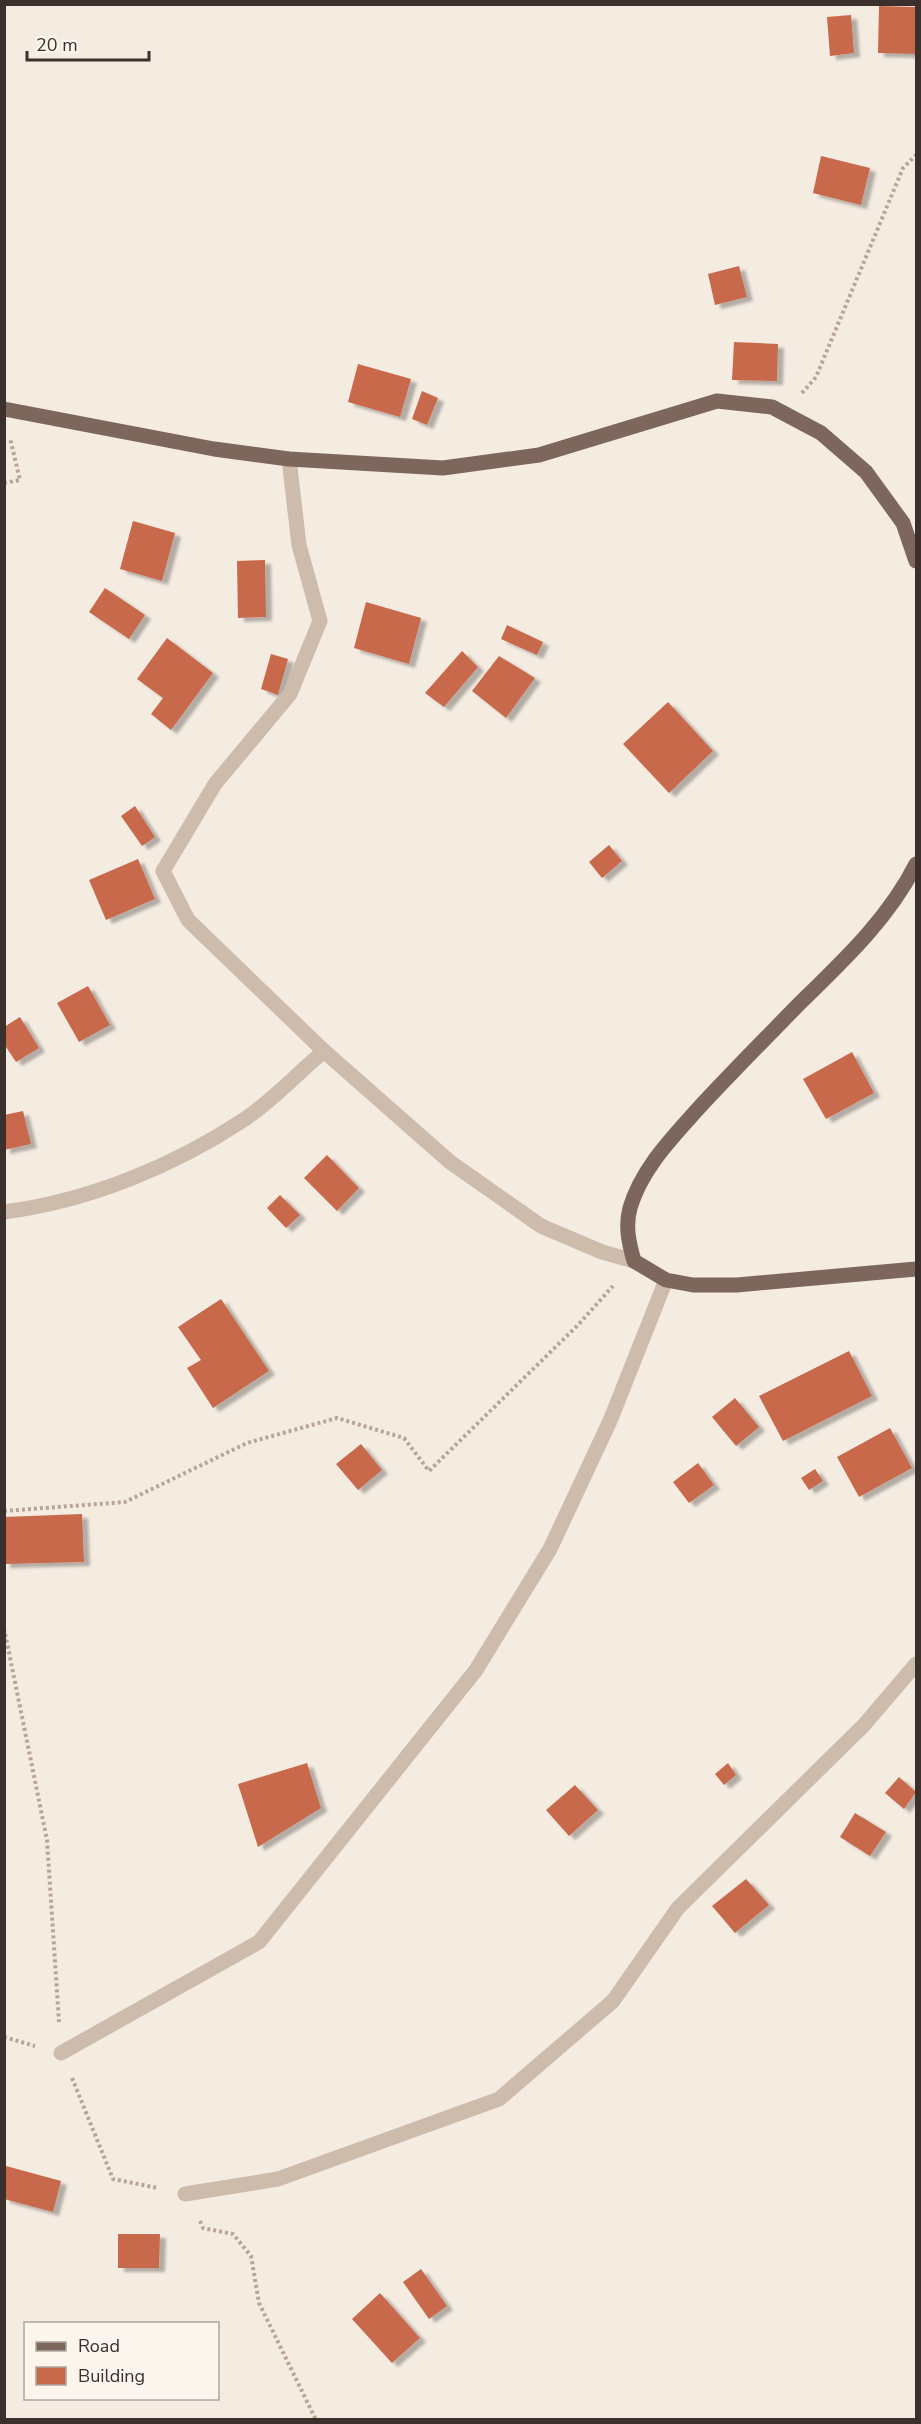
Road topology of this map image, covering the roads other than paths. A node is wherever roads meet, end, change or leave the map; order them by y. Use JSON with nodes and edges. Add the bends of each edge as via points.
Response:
{"nodes":[{"id":1,"x":4,"y":409,"type":"edge"},
{"id":2,"x":289,"y":459,"type":"junction"},
{"id":3,"x":916,"y":561,"type":"edge"},
{"id":4,"x":916,"y":864,"type":"edge"},
{"id":5,"x":324,"y":1051,"type":"junction"},
{"id":6,"x":4,"y":1212,"type":"edge"},
{"id":7,"x":634,"y":1261,"type":"junction"},
{"id":8,"x":916,"y":1269,"type":"edge"},
{"id":9,"x":666,"y":1280,"type":"junction"},
{"id":10,"x":916,"y":1664,"type":"edge"},
{"id":11,"x":62,"y":2053,"type":"road end"},
{"id":12,"x":185,"y":2194,"type":"road end"}],
"edges":[{"from":1,"to":2,"type":"main road","via":[[214,449]]},
{"from":2,"to":3,"type":"main road","via":[[443,468],[539,455],[717,401],[772,407],[821,433],[866,472],[903,523]]},
{"from":2,"to":5,"type":"street","via":[[299,545],[320,621],[290,694],[215,784],[163,871],[189,920]]},
{"from":4,"to":7,"type":"main road","via":[[858,946],[739,1065],[654,1161],[630,1209],[627,1236]]},
{"from":5,"to":6,"type":"street","via":[[246,1118],[154,1170],[43,1207]]},
{"from":5,"to":7,"type":"street","via":[[450,1162],[541,1226]]},
{"from":7,"to":9,"type":"main road"},
{"from":8,"to":9,"type":"main road","via":[[737,1284],[693,1285]]},
{"from":9,"to":11,"type":"street","via":[[610,1421],[550,1549],[476,1670],[259,1942]]},
{"from":10,"to":12,"type":"street","via":[[864,1725],[678,1908],[613,2001],[499,2099],[278,2179]]}]}
